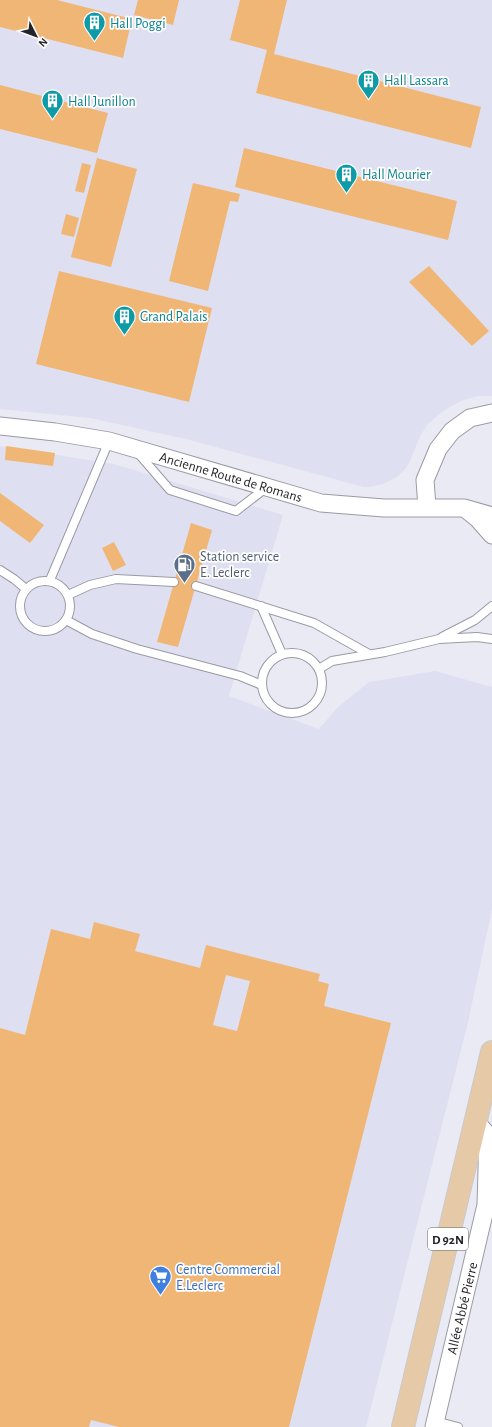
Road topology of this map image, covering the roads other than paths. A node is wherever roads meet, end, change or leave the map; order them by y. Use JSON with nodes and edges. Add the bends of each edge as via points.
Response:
{"nodes":[{"id":1,"x":492,"y":413,"type":"edge"},
{"id":2,"x":0,"y":426,"type":"edge"},
{"id":3,"x":109,"y":442,"type":"junction"},
{"id":4,"x":135,"y":449,"type":"junction"},
{"id":5,"x":266,"y":487,"type":"junction"},
{"id":6,"x":427,"y":507,"type":"junction"},
{"id":7,"x":464,"y":508,"type":"junction"},
{"id":8,"x":492,"y":516,"type":"edge"},
{"id":9,"x":492,"y":535,"type":"edge"},
{"id":10,"x":0,"y":570,"type":"edge"},
{"id":11,"x":50,"y":580,"type":"junction"},
{"id":12,"x":174,"y":582,"type":"dead end"},
{"id":13,"x":196,"y":586,"type":"dead end"},
{"id":14,"x":26,"y":590,"type":"junction"},
{"id":15,"x":68,"y":595,"type":"junction"},
{"id":16,"x":261,"y":606,"type":"junction"},
{"id":17,"x":492,"y":606,"type":"edge"},
{"id":18,"x":66,"y":620,"type":"junction"},
{"id":19,"x":440,"y":638,"type":"junction"},
{"id":20,"x":492,"y":639,"type":"edge"},
{"id":21,"x":282,"y":654,"type":"junction"},
{"id":22,"x":369,"y":654,"type":"junction"},
{"id":23,"x":319,"y":669,"type":"junction"},
{"id":24,"x":262,"y":685,"type":"junction"},
{"id":25,"x":492,"y":1052,"type":"edge"},
{"id":26,"x":476,"y":1122,"type":"junction"},
{"id":27,"x":435,"y":1424,"type":"edge"},
{"id":28,"x":403,"y":1427,"type":"edge"},
{"id":29,"x":458,"y":1427,"type":"edge"}],
"edges":[{"from":1,"to":6,"type":"street","via":[[470,418],[452,431],[438,449],[424,480]]},
{"from":2,"to":3,"type":"street","name":"Ancienne Route de Romans","via":[[55,432]]},
{"from":3,"to":4,"type":"street","name":"Ancienne Route de Romans"},
{"from":3,"to":11,"type":"lane"},
{"from":4,"to":5,"type":"street","name":"Ancienne Route de Romans"},
{"from":4,"to":5,"type":"lane","via":[[170,490],[236,512]]},
{"from":5,"to":6,"type":"street","name":"Ancienne Route de Romans","via":[[321,503],[384,508]]},
{"from":6,"to":7,"type":"street","name":"Ancienne Route de Romans"},
{"from":7,"to":8,"type":"street","name":"Ancienne Route de Romans"},
{"from":7,"to":9,"type":"street"},
{"from":10,"to":14,"type":"lane"},
{"from":11,"to":14,"type":"lane","via":[[40,580]]},
{"from":11,"to":15,"type":"lane","via":[[59,584]]},
{"from":12,"to":15,"type":"lane","via":[[116,579],[90,585]]},
{"from":13,"to":16,"type":"lane"},
{"from":14,"to":18,"type":"lane","via":[[20,601],[20,611],[31,627],[50,631]]},
{"from":15,"to":18,"type":"lane","via":[[70,611]]},
{"from":16,"to":21,"type":"lane"},
{"from":16,"to":22,"type":"lane","via":[[314,623]]},
{"from":17,"to":19,"type":"lane","via":[[475,620]]},
{"from":18,"to":24,"type":"lane","via":[[92,634],[137,649],[240,676]]},
{"from":19,"to":20,"type":"lane"},
{"from":19,"to":22,"type":"lane"},
{"from":21,"to":23,"type":"lane","via":[[302,654],[312,659]]},
{"from":21,"to":24,"type":"lane","via":[[269,663]]},
{"from":22,"to":23,"type":"lane","via":[[332,661]]},
{"from":23,"to":24,"type":"lane","via":[[323,680],[321,692],[306,710],[285,712],[273,706],[265,696]]},
{"from":25,"to":26,"type":"main road","number":"D 92N"},
{"from":26,"to":27,"type":"street","name":"Allée Abbé Pierre","via":[[488,1135],[486,1205]]},
{"from":26,"to":28,"type":"main road","number":"D 92N"},
{"from":27,"to":29,"type":"lane"}]}
